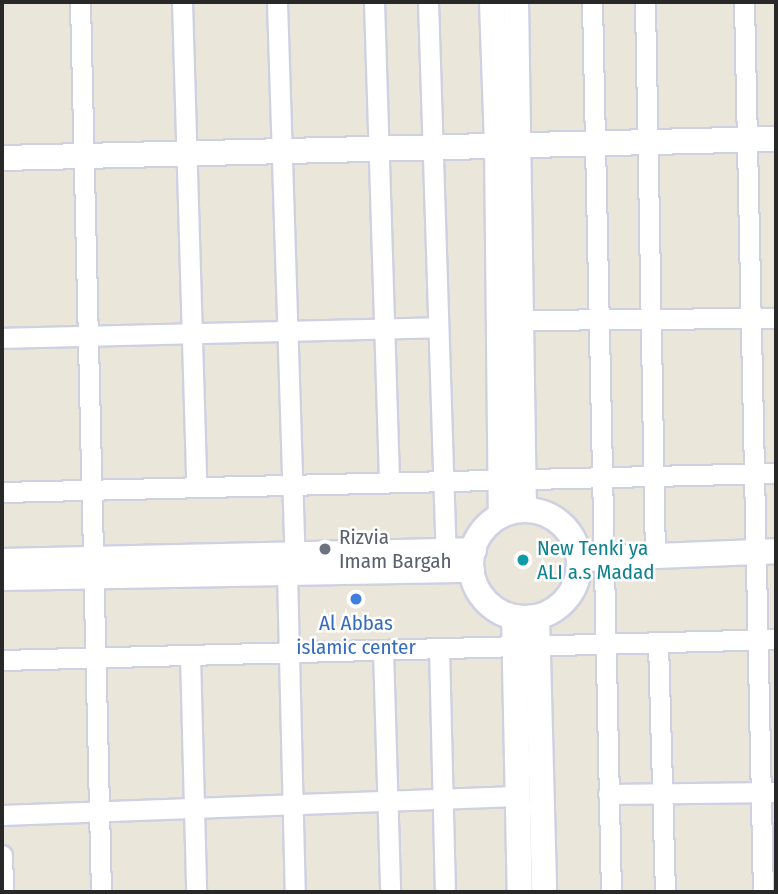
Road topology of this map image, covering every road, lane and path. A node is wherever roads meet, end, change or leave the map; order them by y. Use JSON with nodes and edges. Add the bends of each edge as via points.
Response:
{"nodes":[{"id":1,"x":80,"y":2,"type":"edge"},
{"id":2,"x":182,"y":2,"type":"edge"},
{"id":3,"x":277,"y":2,"type":"edge"},
{"id":4,"x":374,"y":2,"type":"edge"},
{"id":5,"x":428,"y":2,"type":"edge"},
{"id":6,"x":492,"y":2,"type":"edge"},
{"id":7,"x":516,"y":2,"type":"edge"},
{"id":8,"x":592,"y":2,"type":"edge"},
{"id":9,"x":645,"y":2,"type":"edge"},
{"id":10,"x":744,"y":2,"type":"edge"},
{"id":11,"x":747,"y":139,"type":"junction"},
{"id":12,"x":776,"y":139,"type":"edge"},
{"id":13,"x":647,"y":142,"type":"junction"},
{"id":14,"x":595,"y":143,"type":"junction"},
{"id":15,"x":509,"y":145,"type":"junction"},
{"id":16,"x":432,"y":147,"type":"junction"},
{"id":17,"x":378,"y":149,"type":"junction"},
{"id":18,"x":282,"y":151,"type":"junction"},
{"id":19,"x":186,"y":153,"type":"junction"},
{"id":20,"x":84,"y":156,"type":"junction"},
{"id":21,"x":2,"y":158,"type":"edge"},
{"id":22,"x":776,"y":318,"type":"edge"},
{"id":23,"x":650,"y":319,"type":"junction"},
{"id":24,"x":751,"y":319,"type":"junction"},
{"id":25,"x":522,"y":320,"type":"junction"},
{"id":26,"x":598,"y":320,"type":"junction"},
{"id":27,"x":438,"y":327,"type":"junction"},
{"id":28,"x":384,"y":328,"type":"junction"},
{"id":29,"x":288,"y":331,"type":"junction"},
{"id":30,"x":191,"y":333,"type":"junction"},
{"id":31,"x":88,"y":335,"type":"junction"},
{"id":32,"x":2,"y":338,"type":"edge"},
{"id":33,"x":776,"y":473,"type":"edge"},
{"id":34,"x":754,"y":474,"type":"junction"},
{"id":35,"x":653,"y":476,"type":"junction"},
{"id":36,"x":601,"y":477,"type":"junction"},
{"id":37,"x":512,"y":480,"type":"junction"},
{"id":38,"x":443,"y":481,"type":"junction"},
{"id":39,"x":388,"y":482,"type":"junction"},
{"id":40,"x":293,"y":485,"type":"junction"},
{"id":41,"x":196,"y":487,"type":"junction"},
{"id":42,"x":92,"y":489,"type":"junction"},
{"id":43,"x":2,"y":492,"type":"edge"},
{"id":44,"x":513,"y":513,"type":"junction"},
{"id":45,"x":766,"y":552,"type":"edge"},
{"id":46,"x":655,"y":556,"type":"junction"},
{"id":47,"x":591,"y":559,"type":"junction"},
{"id":48,"x":473,"y":560,"type":"junction"},
{"id":49,"x":2,"y":561,"type":"edge"},
{"id":50,"x":446,"y":561,"type":"junction"},
{"id":51,"x":292,"y":567,"type":"junction"},
{"id":52,"x":95,"y":568,"type":"junction"},
{"id":53,"x":2,"y":578,"type":"edge"},
{"id":54,"x":526,"y":617,"type":"junction"},
{"id":55,"x":767,"y":639,"type":"edge"},
{"id":56,"x":658,"y":642,"type":"junction"},
{"id":57,"x":604,"y":644,"type":"junction"},
{"id":58,"x":526,"y":646,"type":"junction"},
{"id":59,"x":439,"y":648,"type":"junction"},
{"id":60,"x":383,"y":650,"type":"junction"},
{"id":61,"x":290,"y":652,"type":"junction"},
{"id":62,"x":190,"y":655,"type":"junction"},
{"id":63,"x":96,"y":657,"type":"junction"},
{"id":64,"x":2,"y":660,"type":"edge"},
{"id":65,"x":769,"y":792,"type":"edge"},
{"id":66,"x":662,"y":793,"type":"junction"},
{"id":67,"x":608,"y":794,"type":"junction"},
{"id":68,"x":518,"y":796,"type":"junction"},
{"id":69,"x":443,"y":799,"type":"junction"},
{"id":70,"x":387,"y":801,"type":"junction"},
{"id":71,"x":293,"y":805,"type":"junction"},
{"id":72,"x":194,"y":808,"type":"junction"},
{"id":73,"x":99,"y":811,"type":"junction"},
{"id":74,"x":2,"y":815,"type":"edge"},
{"id":75,"x":2,"y":855,"type":"edge"},
{"id":76,"x":3,"y":892,"type":"edge"},
{"id":77,"x":101,"y":892,"type":"edge"},
{"id":78,"x":197,"y":892,"type":"edge"},
{"id":79,"x":295,"y":892,"type":"edge"},
{"id":80,"x":390,"y":892,"type":"edge"},
{"id":81,"x":446,"y":892,"type":"edge"},
{"id":82,"x":520,"y":892,"type":"edge"},
{"id":83,"x":544,"y":892,"type":"edge"},
{"id":84,"x":611,"y":892,"type":"edge"},
{"id":85,"x":665,"y":892,"type":"edge"},
{"id":86,"x":763,"y":892,"type":"edge"}],
"edges":[{"from":1,"to":20,"type":"street"},
{"from":2,"to":19,"type":"street"},
{"from":3,"to":18,"type":"street"},
{"from":4,"to":17,"type":"street"},
{"from":5,"to":16,"type":"street"},
{"from":6,"to":15,"type":"street"},
{"from":7,"to":15,"type":"street"},
{"from":8,"to":14,"type":"street"},
{"from":9,"to":13,"type":"street"},
{"from":10,"to":11,"type":"street"},
{"from":11,"to":12,"type":"street"},
{"from":11,"to":13,"type":"street"},
{"from":11,"to":24,"type":"street"},
{"from":13,"to":14,"type":"street"},
{"from":13,"to":23,"type":"street"},
{"from":14,"to":15,"type":"street"},
{"from":14,"to":26,"type":"street"},
{"from":15,"to":16,"type":"street"},
{"from":15,"to":25,"type":"street"},
{"from":15,"to":37,"type":"street"},
{"from":16,"to":17,"type":"street"},
{"from":16,"to":27,"type":"street"},
{"from":17,"to":18,"type":"street"},
{"from":17,"to":28,"type":"street"},
{"from":18,"to":19,"type":"street"},
{"from":18,"to":29,"type":"street"},
{"from":19,"to":20,"type":"street"},
{"from":19,"to":30,"type":"street"},
{"from":20,"to":21,"type":"street"},
{"from":20,"to":31,"type":"street"},
{"from":22,"to":24,"type":"street"},
{"from":23,"to":24,"type":"street"},
{"from":23,"to":26,"type":"street"},
{"from":23,"to":35,"type":"street"},
{"from":24,"to":34,"type":"street"},
{"from":25,"to":26,"type":"street"},
{"from":25,"to":37,"type":"street"},
{"from":26,"to":36,"type":"street"},
{"from":27,"to":28,"type":"street"},
{"from":27,"to":38,"type":"street"},
{"from":28,"to":29,"type":"street"},
{"from":28,"to":39,"type":"street"},
{"from":29,"to":30,"type":"street"},
{"from":29,"to":40,"type":"street"},
{"from":30,"to":31,"type":"street"},
{"from":30,"to":41,"type":"street"},
{"from":31,"to":32,"type":"street"},
{"from":31,"to":42,"type":"street"},
{"from":33,"to":34,"type":"street"},
{"from":34,"to":35,"type":"street"},
{"from":34,"to":45,"type":"street"},
{"from":35,"to":36,"type":"street"},
{"from":35,"to":46,"type":"street"},
{"from":36,"to":37,"type":"street"},
{"from":36,"to":47,"type":"street"},
{"from":37,"to":38,"type":"street"},
{"from":37,"to":44,"type":"street"},
{"from":38,"to":39,"type":"street"},
{"from":38,"to":50,"type":"street"},
{"from":39,"to":40,"type":"street"},
{"from":40,"to":41,"type":"street"},
{"from":40,"to":51,"type":"street"},
{"from":41,"to":42,"type":"street"},
{"from":42,"to":43,"type":"street"},
{"from":42,"to":52,"type":"street"},
{"from":44,"to":47,"type":"street","via":[[538,511],[555,519]]},
{"from":44,"to":48,"type":"street","via":[[487,526]]},
{"from":45,"to":46,"type":"street"},
{"from":45,"to":55,"type":"street"},
{"from":46,"to":47,"type":"street"},
{"from":47,"to":54,"type":"street","via":[[553,611]]},
{"from":47,"to":57,"type":"street"},
{"from":48,"to":50,"type":"street"},
{"from":48,"to":54,"type":"street","via":[[478,590],[489,604]]},
{"from":49,"to":52,"type":"street"},
{"from":50,"to":51,"type":"street"},
{"from":51,"to":52,"type":"street"},
{"from":51,"to":61,"type":"street"},
{"from":52,"to":53,"type":"street"},
{"from":52,"to":63,"type":"street"},
{"from":54,"to":58,"type":"street"},
{"from":55,"to":56,"type":"street"},
{"from":55,"to":65,"type":"street"},
{"from":56,"to":57,"type":"street"},
{"from":56,"to":66,"type":"street"},
{"from":57,"to":58,"type":"street"},
{"from":57,"to":67,"type":"street"},
{"from":58,"to":59,"type":"street"},
{"from":58,"to":68,"type":"street"},
{"from":58,"to":83,"type":"street"},
{"from":59,"to":60,"type":"street"},
{"from":59,"to":69,"type":"street"},
{"from":60,"to":61,"type":"street"},
{"from":60,"to":70,"type":"street"},
{"from":61,"to":62,"type":"street"},
{"from":61,"to":71,"type":"street"},
{"from":62,"to":63,"type":"street"},
{"from":62,"to":72,"type":"street"},
{"from":63,"to":64,"type":"street"},
{"from":63,"to":73,"type":"street"},
{"from":65,"to":66,"type":"street"},
{"from":65,"to":86,"type":"street"},
{"from":66,"to":67,"type":"street"},
{"from":66,"to":85,"type":"street"},
{"from":67,"to":84,"type":"street"},
{"from":68,"to":69,"type":"street"},
{"from":68,"to":82,"type":"street"},
{"from":69,"to":70,"type":"street"},
{"from":69,"to":81,"type":"street"},
{"from":70,"to":71,"type":"street"},
{"from":70,"to":80,"type":"street"},
{"from":71,"to":72,"type":"street"},
{"from":71,"to":79,"type":"street"},
{"from":72,"to":73,"type":"street"},
{"from":72,"to":78,"type":"street"},
{"from":73,"to":74,"type":"street"},
{"from":73,"to":77,"type":"street"},
{"from":75,"to":76,"type":"street"}]}
